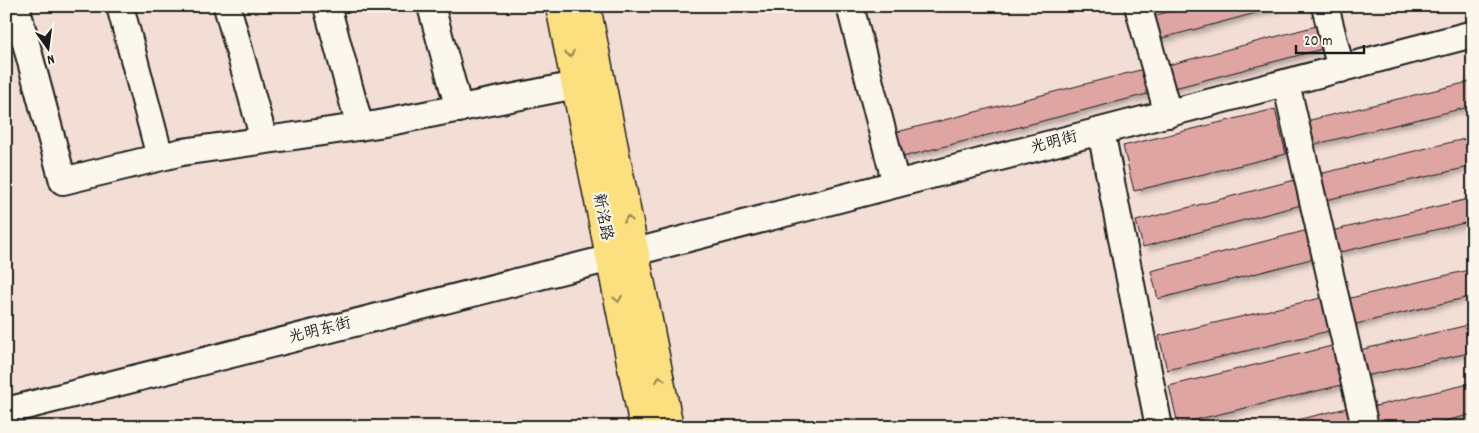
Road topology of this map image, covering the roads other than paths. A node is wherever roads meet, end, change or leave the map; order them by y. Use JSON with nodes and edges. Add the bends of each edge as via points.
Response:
{"nodes":[{"id":1,"x":16,"y":6,"type":"edge"},
{"id":2,"x":120,"y":6,"type":"edge"},
{"id":3,"x":227,"y":6,"type":"edge"},
{"id":4,"x":327,"y":6,"type":"edge"},
{"id":5,"x":431,"y":6,"type":"edge"},
{"id":6,"x":560,"y":6,"type":"edge"},
{"id":7,"x":586,"y":6,"type":"edge"},
{"id":8,"x":850,"y":6,"type":"edge"},
{"id":9,"x":1138,"y":6,"type":"edge"},
{"id":10,"x":1325,"y":6,"type":"edge"},
{"id":11,"x":1473,"y":34,"type":"edge"},
{"id":12,"x":1341,"y":68,"type":"junction"},
{"id":13,"x":1286,"y":83,"type":"junction"},
{"id":14,"x":576,"y":86,"type":"junction"},
{"id":15,"x":459,"y":109,"type":"junction"},
{"id":16,"x":1168,"y":114,"type":"junction"},
{"id":17,"x":360,"y":127,"type":"junction"},
{"id":18,"x":1101,"y":131,"type":"junction"},
{"id":19,"x":264,"y":140,"type":"junction"},
{"id":20,"x":160,"y":158,"type":"junction"},
{"id":21,"x":896,"y":184,"type":"junction"},
{"id":22,"x":622,"y":255,"type":"junction"},
{"id":23,"x":6,"y":411,"type":"edge"},
{"id":24,"x":644,"y":427,"type":"edge"},
{"id":25,"x":669,"y":427,"type":"edge"},
{"id":26,"x":1159,"y":427,"type":"edge"},
{"id":27,"x":1365,"y":427,"type":"edge"}],
"edges":[{"from":1,"to":20,"type":"street","via":[[63,181]]},
{"from":2,"to":20,"type":"street"},
{"from":3,"to":19,"type":"street"},
{"from":4,"to":17,"type":"street"},
{"from":5,"to":15,"type":"street"},
{"from":6,"to":14,"type":"main road","name":"新洺路","one_way":true},
{"from":22,"to":7,"type":"main road","name":"新洺路","one_way":true},
{"from":8,"to":21,"type":"street"},
{"from":9,"to":16,"type":"street"},
{"from":10,"to":12,"type":"street"},
{"from":11,"to":12,"type":"street","name":"光明街"},
{"from":12,"to":13,"type":"street","name":"光明街"},
{"from":13,"to":16,"type":"street","name":"光明街"},
{"from":13,"to":27,"type":"street"},
{"from":14,"to":15,"type":"street"},
{"from":14,"to":22,"type":"main road","name":"新洺路"},
{"from":15,"to":17,"type":"street"},
{"from":16,"to":18,"type":"street","name":"光明街"},
{"from":17,"to":19,"type":"street"},
{"from":18,"to":21,"type":"street","name":"光明街"},
{"from":18,"to":26,"type":"street"},
{"from":19,"to":20,"type":"street"},
{"from":21,"to":22,"type":"street","name":"光明街"},
{"from":22,"to":23,"type":"street","name":"光明东街"},
{"from":22,"to":24,"type":"main road","name":"新洺路","one_way":true},
{"from":25,"to":22,"type":"main road","name":"新洺路","one_way":true}]}
